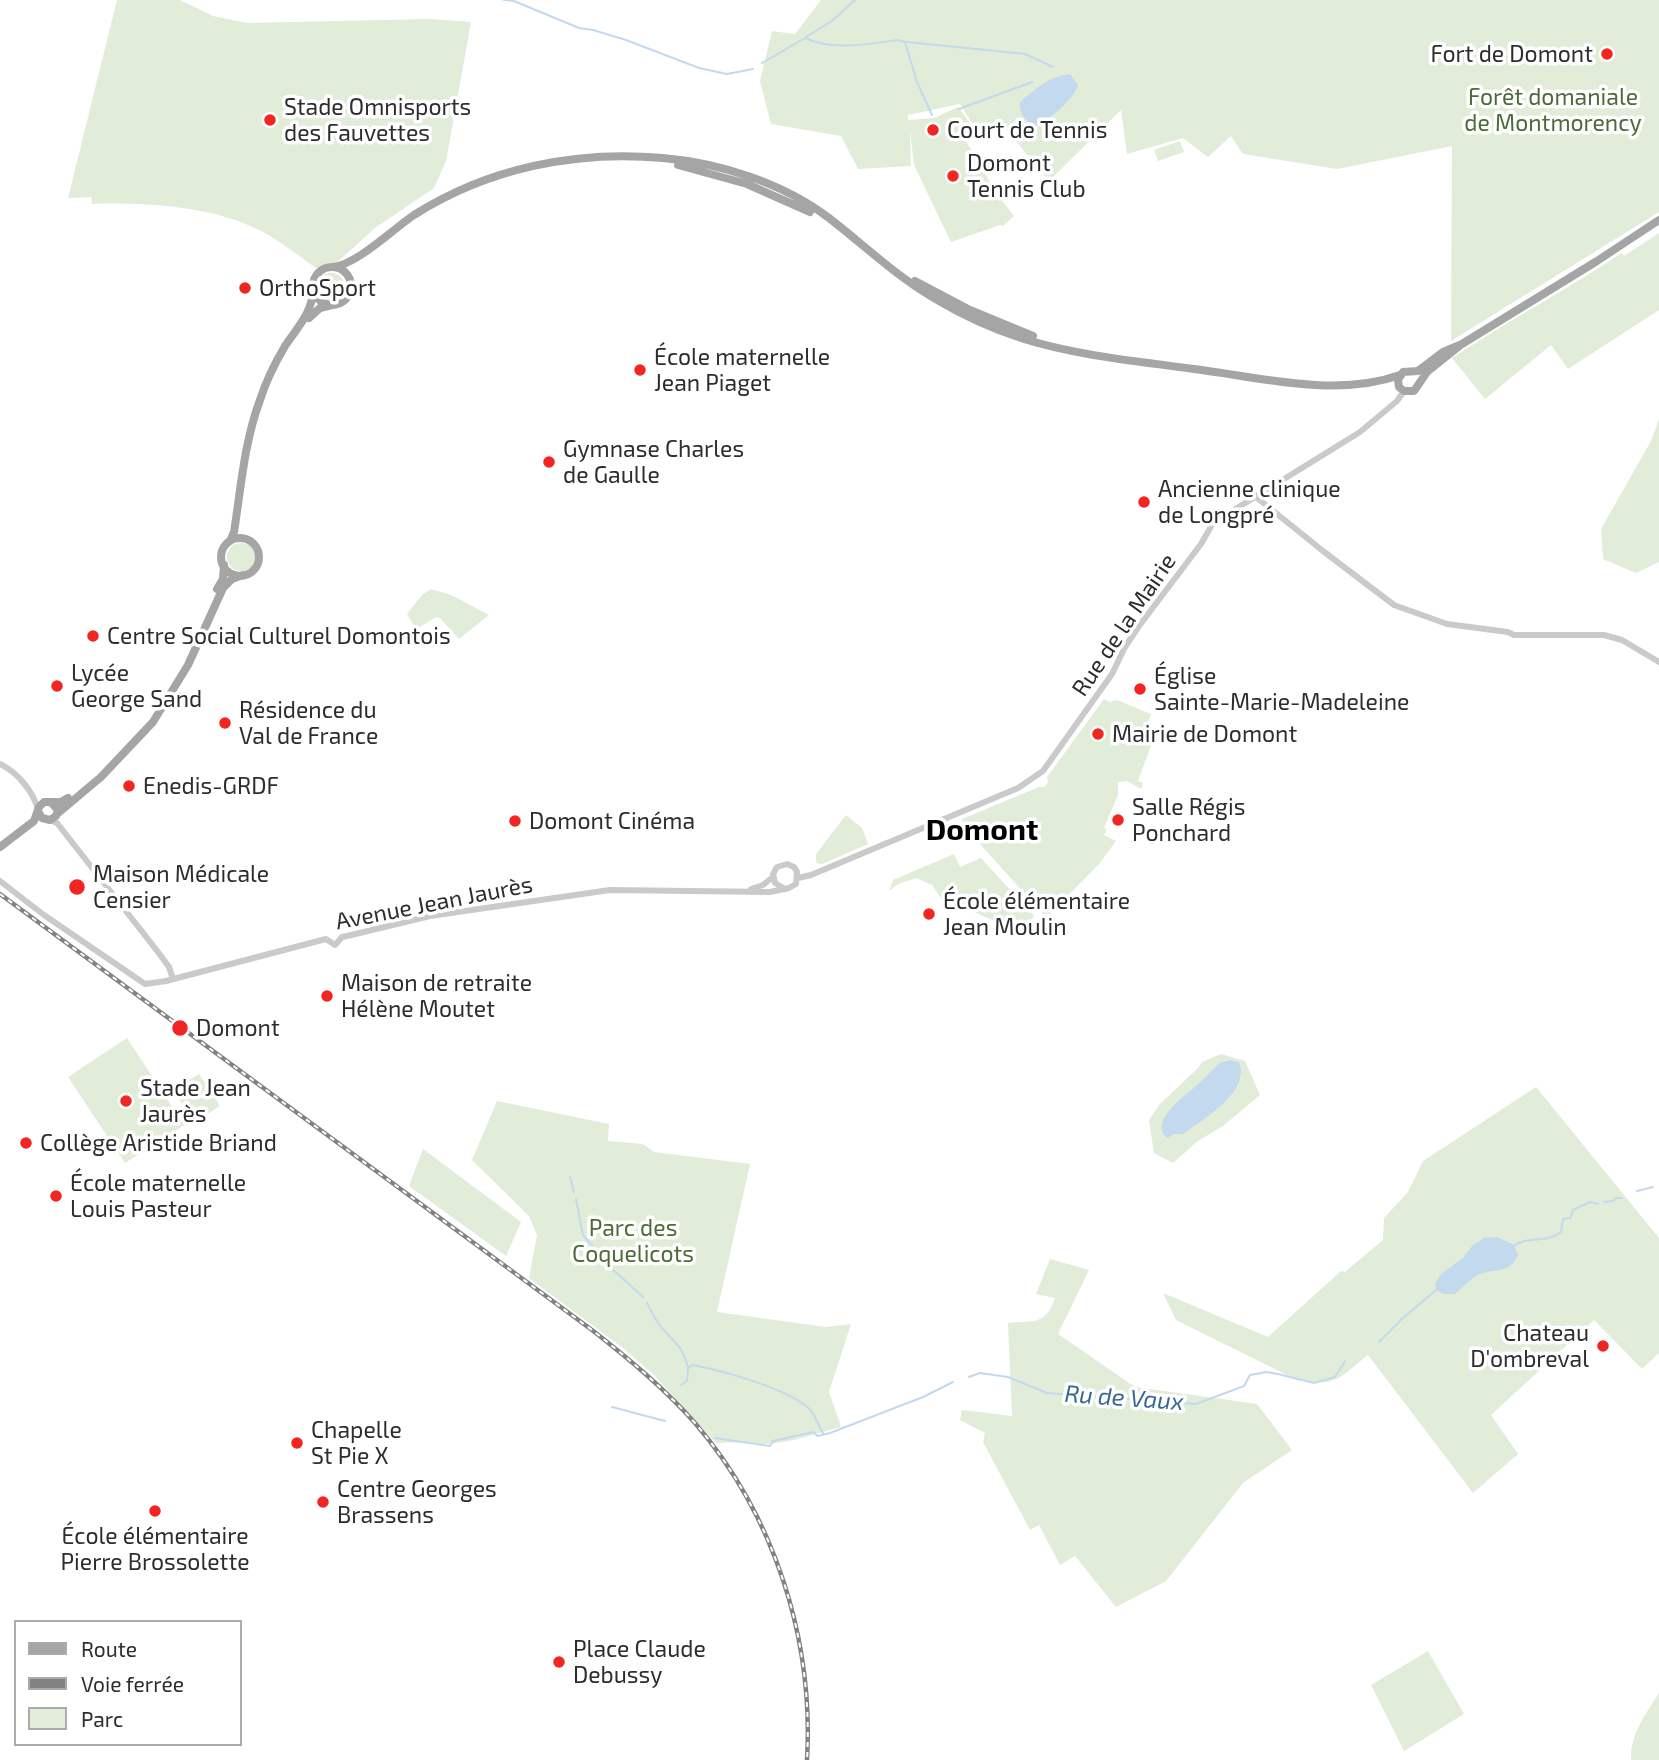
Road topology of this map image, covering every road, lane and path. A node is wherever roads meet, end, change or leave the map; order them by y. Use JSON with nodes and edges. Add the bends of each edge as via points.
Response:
{"nodes":[{"id":1,"x":1659,"y":220,"type":"edge"},
{"id":2,"x":363,"y":253,"type":"junction"},
{"id":3,"x":333,"y":267,"type":"junction"},
{"id":4,"x":350,"y":280,"type":"junction"},
{"id":5,"x":313,"y":289,"type":"junction"},
{"id":6,"x":332,"y":305,"type":"junction"},
{"id":7,"x":1462,"y":344,"type":"junction"},
{"id":8,"x":1409,"y":371,"type":"junction"},
{"id":9,"x":1419,"y":383,"type":"junction"},
{"id":10,"x":1401,"y":384,"type":"junction"},
{"id":11,"x":250,"y":436,"type":"junction"},
{"id":12,"x":1256,"y":497,"type":"junction"},
{"id":13,"x":237,"y":508,"type":"junction"},
{"id":14,"x":248,"y":540,"type":"junction"},
{"id":15,"x":230,"y":541,"type":"junction"},
{"id":16,"x":224,"y":565,"type":"junction"},
{"id":17,"x":243,"y":575,"type":"junction"},
{"id":18,"x":1659,"y":662,"type":"edge"},
{"id":19,"x":0,"y":764,"type":"edge"},
{"id":20,"x":33,"y":796,"type":"junction"},
{"id":21,"x":49,"y":802,"type":"junction"},
{"id":22,"x":38,"y":811,"type":"junction"},
{"id":23,"x":57,"y":814,"type":"junction"},
{"id":24,"x":49,"y":820,"type":"junction"},
{"id":25,"x":0,"y":848,"type":"edge"},
{"id":26,"x":773,"y":877,"type":"junction"},
{"id":27,"x":798,"y":878,"type":"junction"},
{"id":28,"x":0,"y":881,"type":"edge"},
{"id":29,"x":785,"y":889,"type":"junction"},
{"id":30,"x":742,"y":891,"type":"junction"},
{"id":31,"x":173,"y":979,"type":"junction"}],
"edges":[{"from":1,"to":7,"type":"main road"},
{"from":2,"to":3,"type":"main road"},
{"from":2,"to":4,"type":"main road"},
{"from":2,"to":10,"type":"main road","via":[[428,206],[523,168],[590,157],[696,163],[759,181],[813,207],[888,265],[970,310],[1069,350],[1316,384],[1385,378]]},
{"from":3,"to":4,"type":"main road"},
{"from":3,"to":5,"type":"main road","via":[[318,274]]},
{"from":4,"to":6,"type":"main road","via":[[348,296]]},
{"from":5,"to":6,"type":"main road","via":[[318,299]]},
{"from":5,"to":11,"type":"main road","via":[[309,311],[263,390]]},
{"from":6,"to":11,"type":"main road","via":[[315,311],[298,334],[270,383]]},
{"from":7,"to":8,"type":"main road","via":[[1418,371]]},
{"from":7,"to":9,"type":"main road"},
{"from":8,"to":9,"type":"main road"},
{"from":8,"to":10,"type":"main road"},
{"from":9,"to":10,"type":"main road","via":[[1413,391]]},
{"from":10,"to":12,"type":"street","name":"Rue de la Mairie","via":[[1397,401],[1360,432]]},
{"from":11,"to":13,"type":"main road"},
{"from":12,"to":18,"type":"street","via":[[1394,605],[1417,615],[1514,635],[1604,635]]},
{"from":12,"to":27,"type":"street","name":"Rue de la Mairie","via":[[1211,525],[1139,626],[1080,721],[1030,782]]},
{"from":13,"to":14,"type":"main road","via":[[240,530]]},
{"from":13,"to":15,"type":"main road"},
{"from":14,"to":15,"type":"main road"},
{"from":14,"to":17,"type":"main road","via":[[256,546],[259,560],[255,569]]},
{"from":15,"to":16,"type":"main road","via":[[222,552]]},
{"from":16,"to":17,"type":"main road"},
{"from":16,"to":21,"type":"main road","via":[[223,579],[194,644],[151,715],[91,780],[64,801]]},
{"from":17,"to":23,"type":"main road","via":[[223,587],[194,654],[153,722],[101,777]]},
{"from":19,"to":20,"type":"street","via":[[15,773]]},
{"from":20,"to":21,"type":"street"},
{"from":20,"to":22,"type":"street"},
{"from":21,"to":22,"type":"main road","via":[[41,804]]},
{"from":21,"to":23,"type":"main road","via":[[57,807]]},
{"from":22,"to":24,"type":"main road"},
{"from":22,"to":25,"type":"main road","via":[[34,821]]},
{"from":23,"to":24,"type":"main road"},
{"from":24,"to":25,"type":"main road"},
{"from":24,"to":31,"type":"street","via":[[158,952]]},
{"from":26,"to":27,"type":"street","via":[[777,867],[787,864]]},
{"from":26,"to":29,"type":"street"},
{"from":26,"to":30,"type":"street","name":"Avenue Jean Jaurès","via":[[762,886]]},
{"from":27,"to":29,"type":"street","via":[[793,887]]},
{"from":28,"to":31,"type":"street","name":"Avenue Jean Jaurès","via":[[139,981],[150,984]]},
{"from":29,"to":30,"type":"street","name":"Avenue Jean Jaurès"},
{"from":30,"to":31,"type":"street","name":"Avenue Jean Jaurès","via":[[621,889],[567,895],[384,926],[342,937],[335,945],[326,939]]}]}
